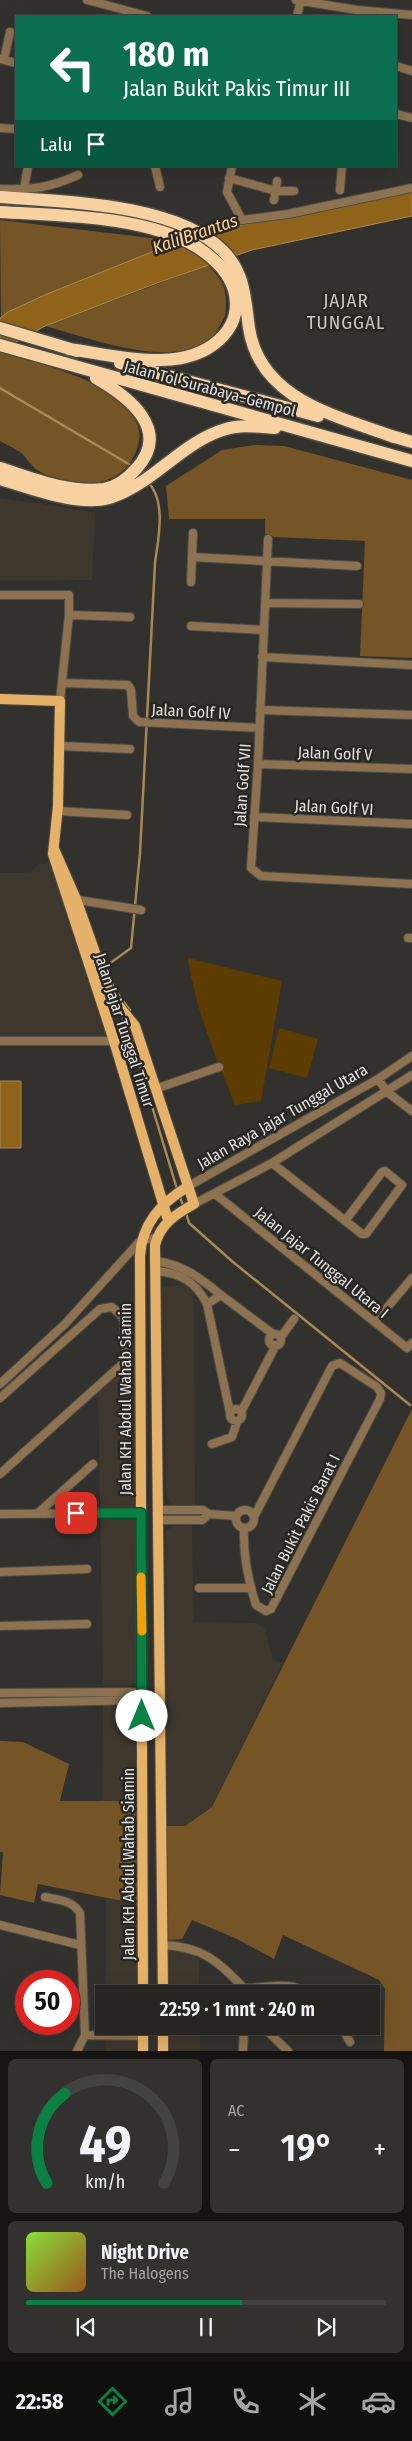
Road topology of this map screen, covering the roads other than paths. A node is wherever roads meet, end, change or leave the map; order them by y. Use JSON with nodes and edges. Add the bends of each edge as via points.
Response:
{"nodes":[{"id":1,"x":87,"y":0,"type":"edge"},
{"id":2,"x":299,"y":0,"type":"edge"},
{"id":3,"x":143,"y":15,"type":"edge"},
{"id":4,"x":297,"y":15,"type":"edge"},
{"id":5,"x":412,"y":16,"type":"edge"},
{"id":6,"x":10,"y":32,"type":"dead end"},
{"id":7,"x":2,"y":60,"type":"edge"},
{"id":8,"x":15,"y":63,"type":"edge"},
{"id":9,"x":397,"y":66,"type":"edge"},
{"id":10,"x":412,"y":71,"type":"edge"},
{"id":11,"x":397,"y":114,"type":"edge"},
{"id":12,"x":412,"y":118,"type":"edge"},
{"id":13,"x":0,"y":128,"type":"edge"},
{"id":14,"x":15,"y":129,"type":"edge"},
{"id":15,"x":28,"y":167,"type":"edge"},
{"id":16,"x":155,"y":167,"type":"edge"},
{"id":17,"x":232,"y":167,"type":"edge"},
{"id":18,"x":342,"y":167,"type":"edge"},
{"id":19,"x":78,"y":175,"type":"dead end"},
{"id":20,"x":229,"y":178,"type":"junction"},
{"id":21,"x":277,"y":180,"type":"dead end"},
{"id":22,"x":160,"y":187,"type":"dead end"},
{"id":23,"x":412,"y":188,"type":"edge"},
{"id":24,"x":0,"y":189,"type":"edge"},
{"id":25,"x":24,"y":189,"type":"junction"},
{"id":26,"x":340,"y":190,"type":"dead end"},
{"id":27,"x":276,"y":191,"type":"junction"},
{"id":28,"x":294,"y":191,"type":"dead end"},
{"id":29,"x":0,"y":197,"type":"edge"},
{"id":30,"x":274,"y":200,"type":"dead end"},
{"id":31,"x":0,"y":212,"type":"edge"},
{"id":32,"x":235,"y":274,"type":"junction"},
{"id":33,"x":0,"y":328,"type":"edge"},
{"id":34,"x":0,"y":345,"type":"edge"},
{"id":35,"x":69,"y":349,"type":"junction"},
{"id":36,"x":74,"y":367,"type":"junction"},
{"id":37,"x":394,"y":437,"type":"junction"},
{"id":38,"x":412,"y":442,"type":"edge"},
{"id":39,"x":363,"y":447,"type":"junction"},
{"id":40,"x":412,"y":461,"type":"edge"},
{"id":41,"x":0,"y":468,"type":"edge"},
{"id":42,"x":0,"y":479,"type":"edge"},
{"id":43,"x":131,"y":483,"type":"junction"},
{"id":44,"x":193,"y":533,"type":"dead end"},
{"id":45,"x":268,"y":539,"type":"dead end"},
{"id":46,"x":192,"y":557,"type":"junction"},
{"id":47,"x":265,"y":560,"type":"junction"},
{"id":48,"x":357,"y":566,"type":"dead end"},
{"id":49,"x":191,"y":582,"type":"dead end"},
{"id":50,"x":0,"y":595,"type":"edge"},
{"id":51,"x":265,"y":603,"type":"junction"},
{"id":52,"x":359,"y":604,"type":"dead end"},
{"id":53,"x":69,"y":615,"type":"junction"},
{"id":54,"x":130,"y":617,"type":"dead end"},
{"id":55,"x":191,"y":626,"type":"dead end"},
{"id":56,"x":264,"y":630,"type":"junction"},
{"id":57,"x":262,"y":657,"type":"junction"},
{"id":58,"x":412,"y":665,"type":"edge"},
{"id":59,"x":62,"y":683,"type":"junction"},
{"id":60,"x":0,"y":699,"type":"edge"},
{"id":61,"x":60,"y":701,"type":"junction"},
{"id":62,"x":260,"y":710,"type":"junction"},
{"id":63,"x":412,"y":715,"type":"edge"},
{"id":64,"x":259,"y":728,"type":"junction"},
{"id":65,"x":59,"y":746,"type":"junction"},
{"id":66,"x":130,"y":749,"type":"dead end"},
{"id":67,"x":258,"y":764,"type":"junction"},
{"id":68,"x":412,"y":769,"type":"edge"},
{"id":69,"x":58,"y":811,"type":"junction"},
{"id":70,"x":127,"y":815,"type":"dead end"},
{"id":71,"x":254,"y":817,"type":"junction"},
{"id":72,"x":412,"y":824,"type":"edge"},
{"id":73,"x":412,"y":884,"type":"edge"},
{"id":74,"x":72,"y":899,"type":"junction"},
{"id":75,"x":141,"y":910,"type":"dead end"},
{"id":76,"x":0,"y":1041,"type":"edge"},
{"id":77,"x":114,"y":1041,"type":"junction"},
{"id":78,"x":412,"y":1056,"type":"edge"},
{"id":79,"x":219,"y":1067,"type":"dead end"},
{"id":80,"x":412,"y":1075,"type":"edge"},
{"id":81,"x":378,"y":1079,"type":"junction"},
{"id":82,"x":155,"y":1089,"type":"junction"},
{"id":83,"x":387,"y":1092,"type":"junction"},
{"id":84,"x":412,"y":1111,"type":"edge"},
{"id":85,"x":272,"y":1162,"type":"junction"},
{"id":86,"x":185,"y":1189,"type":"junction"},
{"id":87,"x":215,"y":1194,"type":"junction"},
{"id":88,"x":164,"y":1203,"type":"junction"},
{"id":89,"x":192,"y":1205,"type":"junction"},
{"id":90,"x":170,"y":1219,"type":"junction"},
{"id":91,"x":345,"y":1220,"type":"junction"},
{"id":92,"x":157,"y":1238,"type":"junction"},
{"id":93,"x":141,"y":1240,"type":"junction"},
{"id":94,"x":156,"y":1266,"type":"junction"},
{"id":95,"x":412,"y":1278,"type":"edge"},
{"id":96,"x":221,"y":1295,"type":"junction"},
{"id":97,"x":207,"y":1304,"type":"junction"},
{"id":98,"x":294,"y":1318,"type":"dead end"},
{"id":99,"x":375,"y":1322,"type":"junction"},
{"id":100,"x":277,"y":1336,"type":"junction"},
{"id":101,"x":412,"y":1343,"type":"edge"},
{"id":102,"x":0,"y":1384,"type":"edge"},
{"id":103,"x":0,"y":1398,"type":"edge"},
{"id":104,"x":241,"y":1412,"type":"junction"},
{"id":105,"x":230,"y":1413,"type":"junction"},
{"id":106,"x":237,"y":1422,"type":"junction"},
{"id":107,"x":141,"y":1444,"type":"junction"},
{"id":108,"x":158,"y":1444,"type":"junction"},
{"id":109,"x":212,"y":1444,"type":"dead end"},
{"id":110,"x":93,"y":1464,"type":"dead end"},
{"id":111,"x":141,"y":1468,"type":"junction"},
{"id":112,"x":158,"y":1468,"type":"junction"},
{"id":113,"x":0,"y":1474,"type":"edge"},
{"id":114,"x":38,"y":1513,"type":"junction"},
{"id":115,"x":141,"y":1513,"type":"junction"},
{"id":116,"x":0,"y":1514,"type":"edge"},
{"id":117,"x":159,"y":1515,"type":"junction"},
{"id":118,"x":236,"y":1516,"type":"junction"},
{"id":119,"x":254,"y":1517,"type":"junction"},
{"id":120,"x":244,"y":1529,"type":"junction"},
{"id":121,"x":87,"y":1569,"type":"dead end"},
{"id":122,"x":0,"y":1572,"type":"edge"},
{"id":123,"x":199,"y":1588,"type":"dead end"},
{"id":124,"x":251,"y":1588,"type":"junction"},
{"id":125,"x":87,"y":1624,"type":"dead end"},
{"id":126,"x":0,"y":1626,"type":"edge"},
{"id":127,"x":66,"y":1692,"type":"junction"},
{"id":128,"x":93,"y":1692,"type":"junction"},
{"id":129,"x":0,"y":1693,"type":"edge"},
{"id":130,"x":142,"y":1696,"type":"junction"},
{"id":131,"x":66,"y":1701,"type":"junction"},
{"id":132,"x":94,"y":1701,"type":"junction"},
{"id":133,"x":0,"y":1702,"type":"edge"},
{"id":134,"x":160,"y":1715,"type":"junction"},
{"id":135,"x":142,"y":1716,"type":"junction"},
{"id":136,"x":45,"y":1897,"type":"dead end"},
{"id":137,"x":0,"y":1925,"type":"edge"},
{"id":138,"x":163,"y":1945,"type":"junction"},
{"id":139,"x":80,"y":1946,"type":"junction"},
{"id":140,"x":162,"y":1965,"type":"junction"},
{"id":141,"x":143,"y":1966,"type":"junction"},
{"id":142,"x":143,"y":1985,"type":"edge"},
{"id":143,"x":147,"y":1985,"type":"edge"},
{"id":144,"x":159,"y":1985,"type":"edge"},
{"id":145,"x":163,"y":1985,"type":"edge"},
{"id":146,"x":239,"y":1985,"type":"edge"},
{"id":147,"x":95,"y":2034,"type":"edge"},
{"id":148,"x":85,"y":2035,"type":"junction"},
{"id":149,"x":143,"y":2035,"type":"edge"},
{"id":150,"x":163,"y":2035,"type":"edge"},
{"id":151,"x":244,"y":2035,"type":"edge"},
{"id":152,"x":271,"y":2035,"type":"edge"},
{"id":153,"x":346,"y":2035,"type":"edge"},
{"id":154,"x":350,"y":2042,"type":"dead end"},
{"id":155,"x":77,"y":2051,"type":"edge"},
{"id":156,"x":144,"y":2051,"type":"edge"},
{"id":157,"x":163,"y":2051,"type":"edge"},
{"id":158,"x":243,"y":2051,"type":"edge"},
{"id":159,"x":288,"y":2051,"type":"edge"}],
"edges":[{"from":1,"to":3,"type":"street"},
{"from":2,"to":4,"type":"street"},
{"from":2,"to":5,"type":"street"},
{"from":6,"to":7,"type":"street"},
{"from":7,"to":8,"type":"street"},
{"from":9,"to":10,"type":"street"},
{"from":11,"to":12,"type":"street"},
{"from":13,"to":14,"type":"street"},
{"from":15,"to":25,"type":"street"},
{"from":16,"to":22,"type":"street"},
{"from":17,"to":20,"type":"street"},
{"from":18,"to":26,"type":"street"},
{"from":19,"to":25,"type":"street","via":[[55,186]]},
{"from":20,"to":23,"type":"street","via":[[227,192],[242,220],[288,214]]},
{"from":20,"to":27,"type":"street"},
{"from":21,"to":27,"type":"street"},
{"from":24,"to":25,"type":"street"},
{"from":27,"to":28,"type":"street"},
{"from":27,"to":30,"type":"street"},
{"from":29,"to":32,"type":"highway","via":[[149,213],[191,230],[218,246]]},
{"from":31,"to":32,"type":"highway","via":[[95,219],[147,227],[197,247]]},
{"from":32,"to":35,"type":"highway","via":[[234,320],[226,334],[213,346],[171,360]]},
{"from":32,"to":37,"type":"highway","via":[[243,280],[250,333],[258,354],[284,390],[309,406]]},
{"from":33,"to":35,"type":"highway","name":"Jalan Tol Surabaya–Gempol"},
{"from":34,"to":36,"type":"highway","name":"Jalan Tol Surabaya–Gempol"},
{"from":35,"to":37,"type":"highway","name":"Jalan Tol Surabaya–Gempol"},
{"from":36,"to":39,"type":"highway","name":"Jalan Tol Surabaya–Gempol"},
{"from":36,"to":43,"type":"highway","via":[[122,393],[138,409],[150,433],[146,457]]},
{"from":37,"to":38,"type":"highway","name":"Jalan Tol Surabaya–Gempol"},
{"from":39,"to":40,"type":"highway","name":"Jalan Tol Surabaya–Gempol"},
{"from":39,"to":43,"type":"highway","via":[[288,429],[226,428],[152,474]]},
{"from":41,"to":43,"type":"highway","via":[[51,484],[85,490]]},
{"from":42,"to":43,"type":"highway","via":[[77,499],[111,497]]},
{"from":44,"to":46,"type":"street"},
{"from":45,"to":47,"type":"street","name":"Jalan Golf VII"},
{"from":46,"to":47,"type":"street"},
{"from":46,"to":49,"type":"street"},
{"from":47,"to":48,"type":"street"},
{"from":47,"to":51,"type":"street","name":"Jalan Golf VII"},
{"from":50,"to":53,"type":"street","via":[[69,595]]},
{"from":51,"to":52,"type":"street"},
{"from":51,"to":56,"type":"street","name":"Jalan Golf VII"},
{"from":53,"to":54,"type":"street"},
{"from":53,"to":59,"type":"street"},
{"from":55,"to":56,"type":"street"},
{"from":56,"to":57,"type":"street","name":"Jalan Golf VII"},
{"from":57,"to":58,"type":"street"},
{"from":57,"to":62,"type":"street","name":"Jalan Golf VII"},
{"from":59,"to":61,"type":"street"},
{"from":59,"to":64,"type":"street","name":"Jalan Golf IV","via":[[128,685],[132,690],[133,716],[139,722]]},
{"from":60,"to":61,"type":"main road"},
{"from":61,"to":65,"type":"main road","name":"Jalan Jajar Tunggal Timur"},
{"from":62,"to":63,"type":"street"},
{"from":62,"to":64,"type":"street","name":"Jalan Golf VII"},
{"from":64,"to":67,"type":"street","name":"Jalan Golf VII"},
{"from":65,"to":66,"type":"street"},
{"from":65,"to":69,"type":"main road","name":"Jalan Jajar Tunggal Timur"},
{"from":67,"to":68,"type":"street","name":"Jalan Golf V"},
{"from":67,"to":71,"type":"street","name":"Jalan Golf VII"},
{"from":69,"to":70,"type":"street"},
{"from":69,"to":74,"type":"main road","name":"Jalan Jajar Tunggal Timur","via":[[53,854]]},
{"from":71,"to":72,"type":"street","name":"Jalan Golf VI"},
{"from":71,"to":73,"type":"street","name":"Jalan Golf VII","via":[[251,868],[261,876]]},
{"from":74,"to":75,"type":"street"},
{"from":74,"to":77,"type":"main road","name":"Jalan Jajar Tunggal Timur"},
{"from":74,"to":82,"type":"main road","name":"Jalan Jajar Tunggal Timur","via":[[110,995],[135,1026]]},
{"from":76,"to":77,"type":"street"},
{"from":77,"to":88,"type":"main road","name":"Jalan Jajar Tunggal Timur"},
{"from":78,"to":81,"type":"street","name":"Jalan Raya Jajar Tunggal Utara"},
{"from":79,"to":82,"type":"street"},
{"from":80,"to":83,"type":"street","name":"Jalan Raya Jajar Tunggal Utara"},
{"from":81,"to":83,"type":"street"},
{"from":81,"to":86,"type":"street","name":"Jalan Raya Jajar Tunggal Utara"},
{"from":82,"to":86,"type":"main road","name":"Jalan Jajar Tunggal Timur"},
{"from":83,"to":84,"type":"street"},
{"from":83,"to":85,"type":"street","name":"Jalan Raya Jajar Tunggal Utara"},
{"from":85,"to":87,"type":"street","name":"Jalan Raya Jajar Tunggal Utara"},
{"from":85,"to":91,"type":"street"},
{"from":86,"to":88,"type":"main road","name":"Jalan Raya Jajar Tunggal Utara"},
{"from":86,"to":89,"type":"main road","name":"Jalan Jajar Tunggal Timur"},
{"from":87,"to":89,"type":"street","name":"Jalan Raya Jajar Tunggal Utara"},
{"from":87,"to":99,"type":"street","name":"Jalan Jajar Tunggal Utara I"},
{"from":88,"to":90,"type":"main road","name":"Jalan Jajar Tunggal Timur"},
{"from":88,"to":93,"type":"main road"},
{"from":89,"to":90,"type":"main road","name":"Jalan Raya Jajar Tunggal Utara"},
{"from":90,"to":92,"type":"main road","name":"Jalan KH Abdul Wahab Siamin"},
{"from":91,"to":91,"type":"street","via":[[366,1234],[402,1185],[382,1172]]},
{"from":92,"to":93,"type":"street"},
{"from":92,"to":94,"type":"main road","name":"Jalan KH Abdul Wahab Siamin"},
{"from":93,"to":102,"type":"street","via":[[65,1324]]},
{"from":93,"to":107,"type":"main road","name":"Jalan KH Abdul Wahab Siamin"},
{"from":94,"to":96,"type":"street","via":[[174,1264],[189,1270]]},
{"from":94,"to":97,"type":"street","via":[[194,1284]]},
{"from":94,"to":108,"type":"main road","name":"Jalan KH Abdul Wahab Siamin"},
{"from":95,"to":99,"type":"street"},
{"from":96,"to":97,"type":"street"},
{"from":96,"to":100,"type":"street"},
{"from":97,"to":105,"type":"street"},
{"from":98,"to":100,"type":"street"},
{"from":99,"to":101,"type":"street","name":"Jalan Jajar Tunggal Utara I","via":[[407,1348]]},
{"from":100,"to":104,"type":"street","via":[[280,1344]]},
{"from":103,"to":113,"type":"street","via":[[100,1309],[112,1307],[123,1317],[127,1360]]},
{"from":104,"to":105,"type":"street","via":[[235,1409]]},
{"from":104,"to":106,"type":"street"},
{"from":105,"to":106,"type":"street","via":[[232,1420]]},
{"from":106,"to":109,"type":"street","via":[[232,1437]]},
{"from":107,"to":108,"type":"main road","via":[[150,1448]]},
{"from":107,"to":111,"type":"main road","name":"Jalan KH Abdul Wahab Siamin"},
{"from":108,"to":112,"type":"main road","name":"Jalan KH Abdul Wahab Siamin"},
{"from":110,"to":114,"type":"street"},
{"from":111,"to":112,"type":"main road","via":[[150,1464]]},
{"from":111,"to":115,"type":"main road","name":"Jalan KH Abdul Wahab Siamin"},
{"from":112,"to":117,"type":"main road","name":"Jalan KH Abdul Wahab Siamin"},
{"from":114,"to":115,"type":"street"},
{"from":114,"to":116,"type":"street"},
{"from":115,"to":130,"type":"main road","name":"Jalan KH Abdul Wahab Siamin"},
{"from":117,"to":118,"type":"street","via":[[203,1510],[209,1514]]},
{"from":117,"to":134,"type":"main road","name":"Jalan KH Abdul Wahab Siamin"},
{"from":118,"to":119,"type":"street","via":[[245,1510]]},
{"from":118,"to":120,"type":"street","via":[[237,1524]]},
{"from":119,"to":120,"type":"street","via":[[250,1527]]},
{"from":119,"to":124,"type":"street","name":"Jalan Bukit Pakis Barat I","via":[[332,1366],[340,1363],[377,1387],[380,1399],[272,1609],[266,1611],[256,1605]]},
{"from":120,"to":124,"type":"street","name":"Jalan Bukit Pakis Barat I"},
{"from":121,"to":122,"type":"street"},
{"from":123,"to":124,"type":"street"},
{"from":125,"to":126,"type":"street"},
{"from":127,"to":128,"type":"street"},
{"from":127,"to":129,"type":"street"},
{"from":127,"to":131,"type":"street"},
{"from":128,"to":130,"type":"street"},
{"from":128,"to":132,"type":"street"},
{"from":130,"to":132,"type":"street"},
{"from":130,"to":135,"type":"main road","name":"Jalan KH Abdul Wahab Siamin"},
{"from":131,"to":132,"type":"street"},
{"from":131,"to":133,"type":"street"},
{"from":134,"to":135,"type":"main road"},
{"from":134,"to":138,"type":"main road","name":"Jalan KH Abdul Wahab Siamin"},
{"from":135,"to":141,"type":"main road","name":"Jalan KH Abdul Wahab Siamin"},
{"from":136,"to":139,"type":"street","via":[[76,1906],[80,1913]]},
{"from":137,"to":139,"type":"street"},
{"from":138,"to":140,"type":"main road","name":"Jalan KH Abdul Wahab Siamin"},
{"from":138,"to":146,"type":"street","via":[[182,1946],[204,1954],[224,1968]]},
{"from":139,"to":148,"type":"street"},
{"from":140,"to":141,"type":"main road","via":[[153,1969]]},
{"from":140,"to":145,"type":"main road","name":"Jalan KH Abdul Wahab Siamin"},
{"from":141,"to":142,"type":"main road","name":"Jalan KH Abdul Wahab Siamin"},
{"from":143,"to":144,"type":"main road","via":[[153,1980]]},
{"from":147,"to":148,"type":"street"},
{"from":148,"to":155,"type":"street"},
{"from":149,"to":156,"type":"main road"},
{"from":150,"to":157,"type":"main road"},
{"from":151,"to":158,"type":"street"},
{"from":152,"to":159,"type":"street"},
{"from":153,"to":154,"type":"street"}]}
